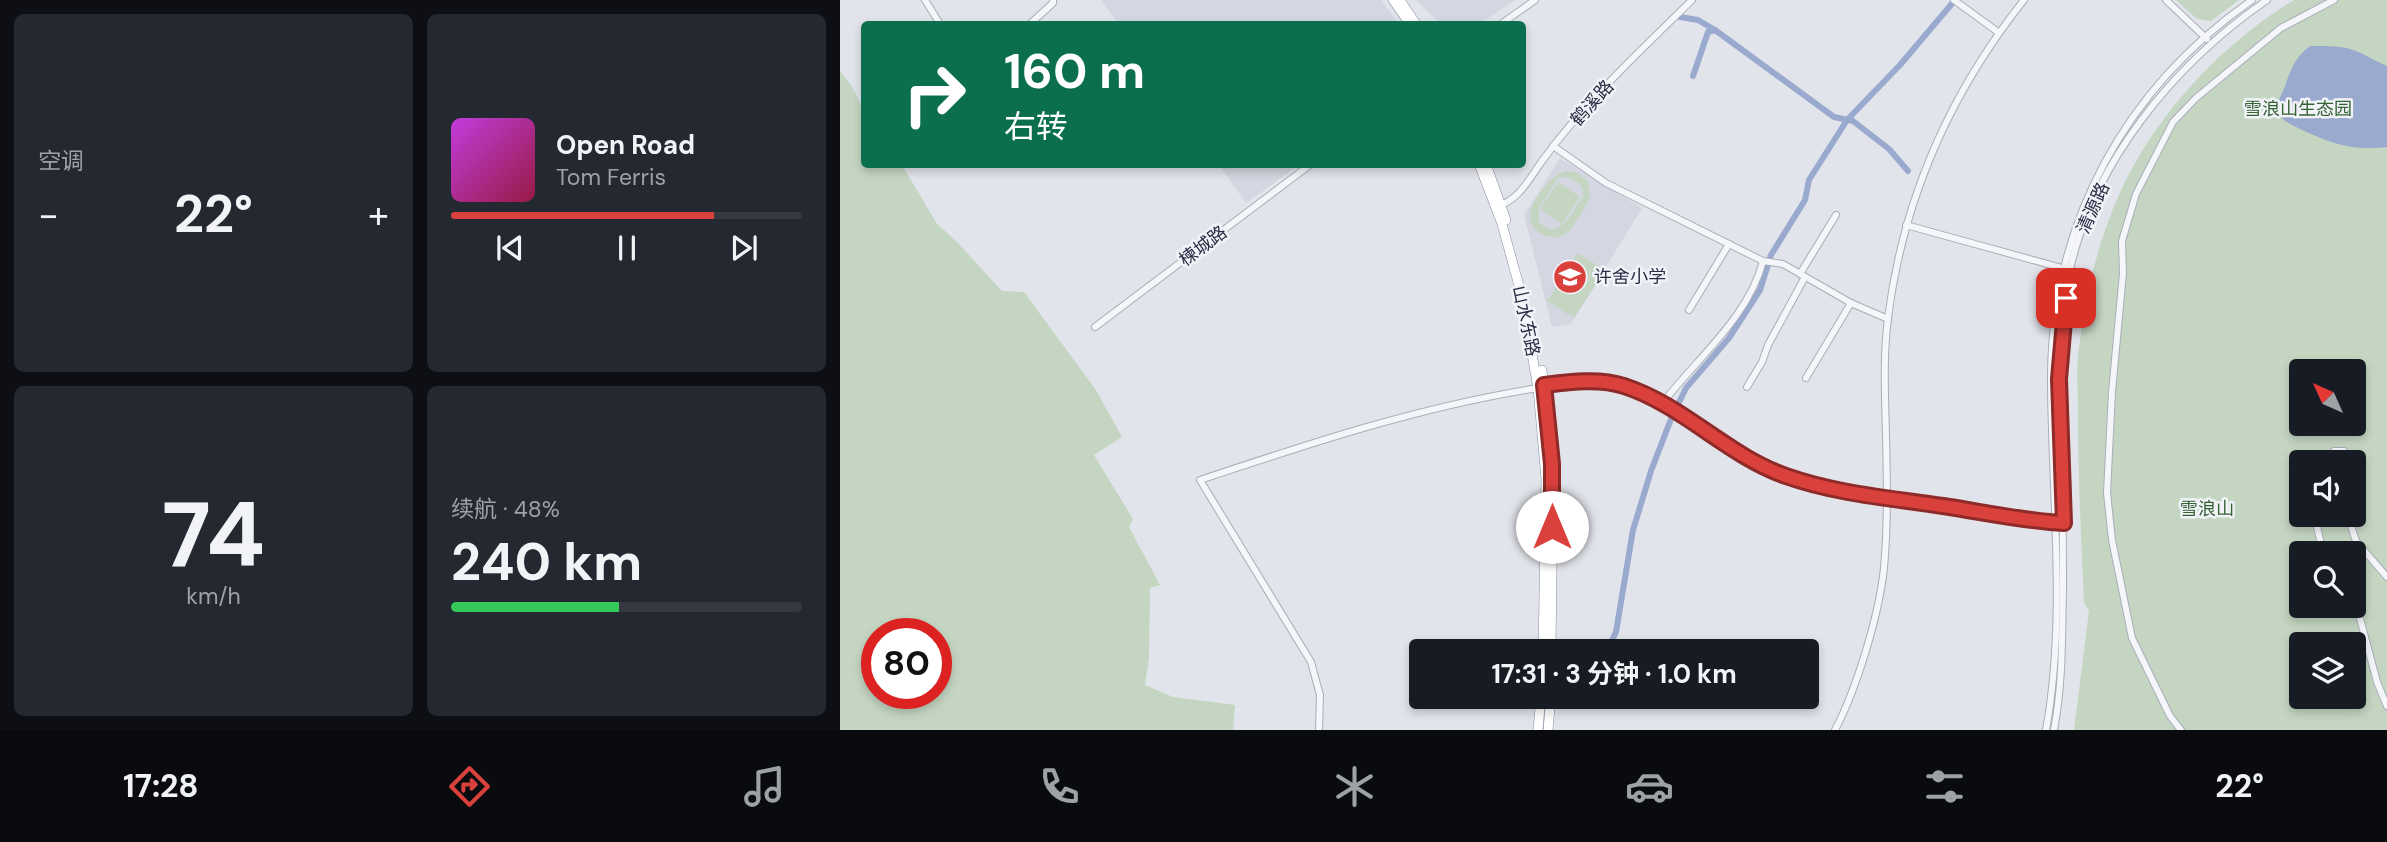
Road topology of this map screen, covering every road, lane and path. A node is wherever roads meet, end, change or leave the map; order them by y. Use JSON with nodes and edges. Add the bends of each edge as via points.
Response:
{"nodes":[{"id":1,"x":925,"y":0,"type":"edge"},
{"id":2,"x":1053,"y":0,"type":"edge"},
{"id":3,"x":1393,"y":0,"type":"edge"},
{"id":4,"x":1401,"y":0,"type":"edge"},
{"id":5,"x":1535,"y":0,"type":"edge"},
{"id":6,"x":1692,"y":0,"type":"edge"},
{"id":7,"x":1954,"y":0,"type":"edge"},
{"id":8,"x":2024,"y":0,"type":"edge"},
{"id":9,"x":2166,"y":0,"type":"edge"},
{"id":10,"x":2252,"y":0,"type":"edge"},
{"id":11,"x":2267,"y":0,"type":"edge"},
{"id":12,"x":2334,"y":0,"type":"edge"},
{"id":13,"x":938,"y":21,"type":"edge"},
{"id":14,"x":1033,"y":21,"type":"edge"},
{"id":15,"x":1408,"y":21,"type":"edge"},
{"id":16,"x":1414,"y":21,"type":"edge"},
{"id":17,"x":1506,"y":21,"type":"edge"},
{"id":18,"x":1998,"y":33,"type":"junction"},
{"id":19,"x":2204,"y":36,"type":"junction"},
{"id":20,"x":2211,"y":43,"type":"junction"},
{"id":21,"x":1553,"y":146,"type":"junction"},
{"id":22,"x":1306,"y":168,"type":"edge"},
{"id":23,"x":1481,"y":168,"type":"edge"},
{"id":24,"x":1487,"y":168,"type":"edge"},
{"id":25,"x":1498,"y":206,"type":"junction"},
{"id":26,"x":1836,"y":215,"type":"dead end"},
{"id":27,"x":1906,"y":225,"type":"junction"},
{"id":28,"x":1729,"y":244,"type":"junction"},
{"id":29,"x":1763,"y":261,"type":"junction"},
{"id":30,"x":2067,"y":270,"type":"junction"},
{"id":31,"x":2080,"y":273,"type":"dead end"},
{"id":32,"x":1803,"y":276,"type":"junction"},
{"id":33,"x":1851,"y":303,"type":"junction"},
{"id":34,"x":1689,"y":310,"type":"dead end"},
{"id":35,"x":1888,"y":319,"type":"junction"},
{"id":36,"x":1095,"y":327,"type":"dead end"},
{"id":37,"x":1805,"y":378,"type":"dead end"},
{"id":38,"x":1541,"y":386,"type":"junction"},
{"id":39,"x":1747,"y":387,"type":"dead end"},
{"id":40,"x":1663,"y":405,"type":"junction"},
{"id":41,"x":1886,"y":498,"type":"junction"},
{"id":42,"x":2055,"y":523,"type":"junction"},
{"id":43,"x":2066,"y":523,"type":"junction"},
{"id":44,"x":2351,"y":527,"type":"edge"},
{"id":45,"x":2387,"y":577,"type":"edge"},
{"id":46,"x":2360,"y":618,"type":"edge"},
{"id":47,"x":1543,"y":639,"type":"edge"},
{"id":48,"x":1552,"y":639,"type":"edge"},
{"id":49,"x":2387,"y":706,"type":"edge"},
{"id":50,"x":1540,"y":709,"type":"edge"},
{"id":51,"x":1550,"y":709,"type":"edge"},
{"id":52,"x":1319,"y":730,"type":"edge"},
{"id":53,"x":1538,"y":730,"type":"edge"},
{"id":54,"x":1548,"y":730,"type":"edge"},
{"id":55,"x":1835,"y":730,"type":"edge"},
{"id":56,"x":2046,"y":730,"type":"edge"},
{"id":57,"x":2054,"y":730,"type":"edge"},
{"id":58,"x":2181,"y":730,"type":"edge"}],
"edges":[{"from":1,"to":13,"type":"street"},
{"from":2,"to":14,"type":"street"},
{"from":3,"to":15,"type":"highway"},
{"from":4,"to":16,"type":"highway"},
{"from":5,"to":17,"type":"street"},
{"from":6,"to":21,"type":"street","name":"鹤溪路"},
{"from":7,"to":18,"type":"street"},
{"from":8,"to":18,"type":"street"},
{"from":9,"to":19,"type":"street"},
{"from":10,"to":19,"type":"street","name":"清源路"},
{"from":11,"to":20,"type":"street","name":"清源路"},
{"from":12,"to":58,"type":"street","via":[[2281,28],[2173,122],[2136,194],[2122,241],[2107,492],[2112,540],[2132,638]]},
{"from":18,"to":27,"type":"street","via":[[1934,148]]},
{"from":19,"to":20,"type":"street"},
{"from":19,"to":30,"type":"street","name":"清源路","via":[[2151,91],[2112,147],[2086,201]]},
{"from":20,"to":30,"type":"street","name":"清源路","via":[[2167,88],[2122,149]]},
{"from":21,"to":25,"type":"street","name":"鹤溪路","via":[[1516,196]]},
{"from":21,"to":28,"type":"street","via":[[1606,183]]},
{"from":22,"to":36,"type":"street","name":"楝城路"},
{"from":23,"to":25,"type":"highway","name":"山水东路"},
{"from":24,"to":25,"type":"highway","name":"山水东路"},
{"from":25,"to":38,"type":"highway","name":"山水东路"},
{"from":26,"to":32,"type":"street"},
{"from":27,"to":30,"type":"street"},
{"from":27,"to":35,"type":"street"},
{"from":28,"to":29,"type":"street"},
{"from":28,"to":34,"type":"street"},
{"from":29,"to":32,"type":"street","via":[[1782,264]]},
{"from":29,"to":40,"type":"street","via":[[1741,309]]},
{"from":30,"to":31,"type":"street"},
{"from":30,"to":42,"type":"street","name":"清源路","via":[[2053,333],[2051,375]]},
{"from":30,"to":43,"type":"street","name":"清源路","via":[[2059,379]]},
{"from":32,"to":33,"type":"street"},
{"from":32,"to":39,"type":"street"},
{"from":33,"to":35,"type":"street"},
{"from":33,"to":37,"type":"street"},
{"from":35,"to":41,"type":"street"},
{"from":38,"to":40,"type":"street","via":[[1574,382],[1623,385]]},
{"from":38,"to":47,"type":"highway","name":"山水东路","via":[[1546,478]]},
{"from":38,"to":48,"type":"highway","name":"山水东路","via":[[1553,485]]},
{"from":38,"to":52,"type":"street","via":[[1369,425],[1200,480],[1311,662],[1320,695]]},
{"from":40,"to":41,"type":"street","via":[[1782,475]]},
{"from":41,"to":42,"type":"street"},
{"from":41,"to":55,"type":"street","via":[[1884,570],[1868,645]]},
{"from":42,"to":43,"type":"street"},
{"from":42,"to":56,"type":"street","name":"清源路","via":[[2055,650]]},
{"from":43,"to":57,"type":"street","name":"清源路","via":[[2062,667]]},
{"from":44,"to":45,"type":"street","via":[[2356,541]]},
{"from":46,"to":49,"type":"street"},
{"from":50,"to":53,"type":"highway"},
{"from":51,"to":54,"type":"highway"}]}
